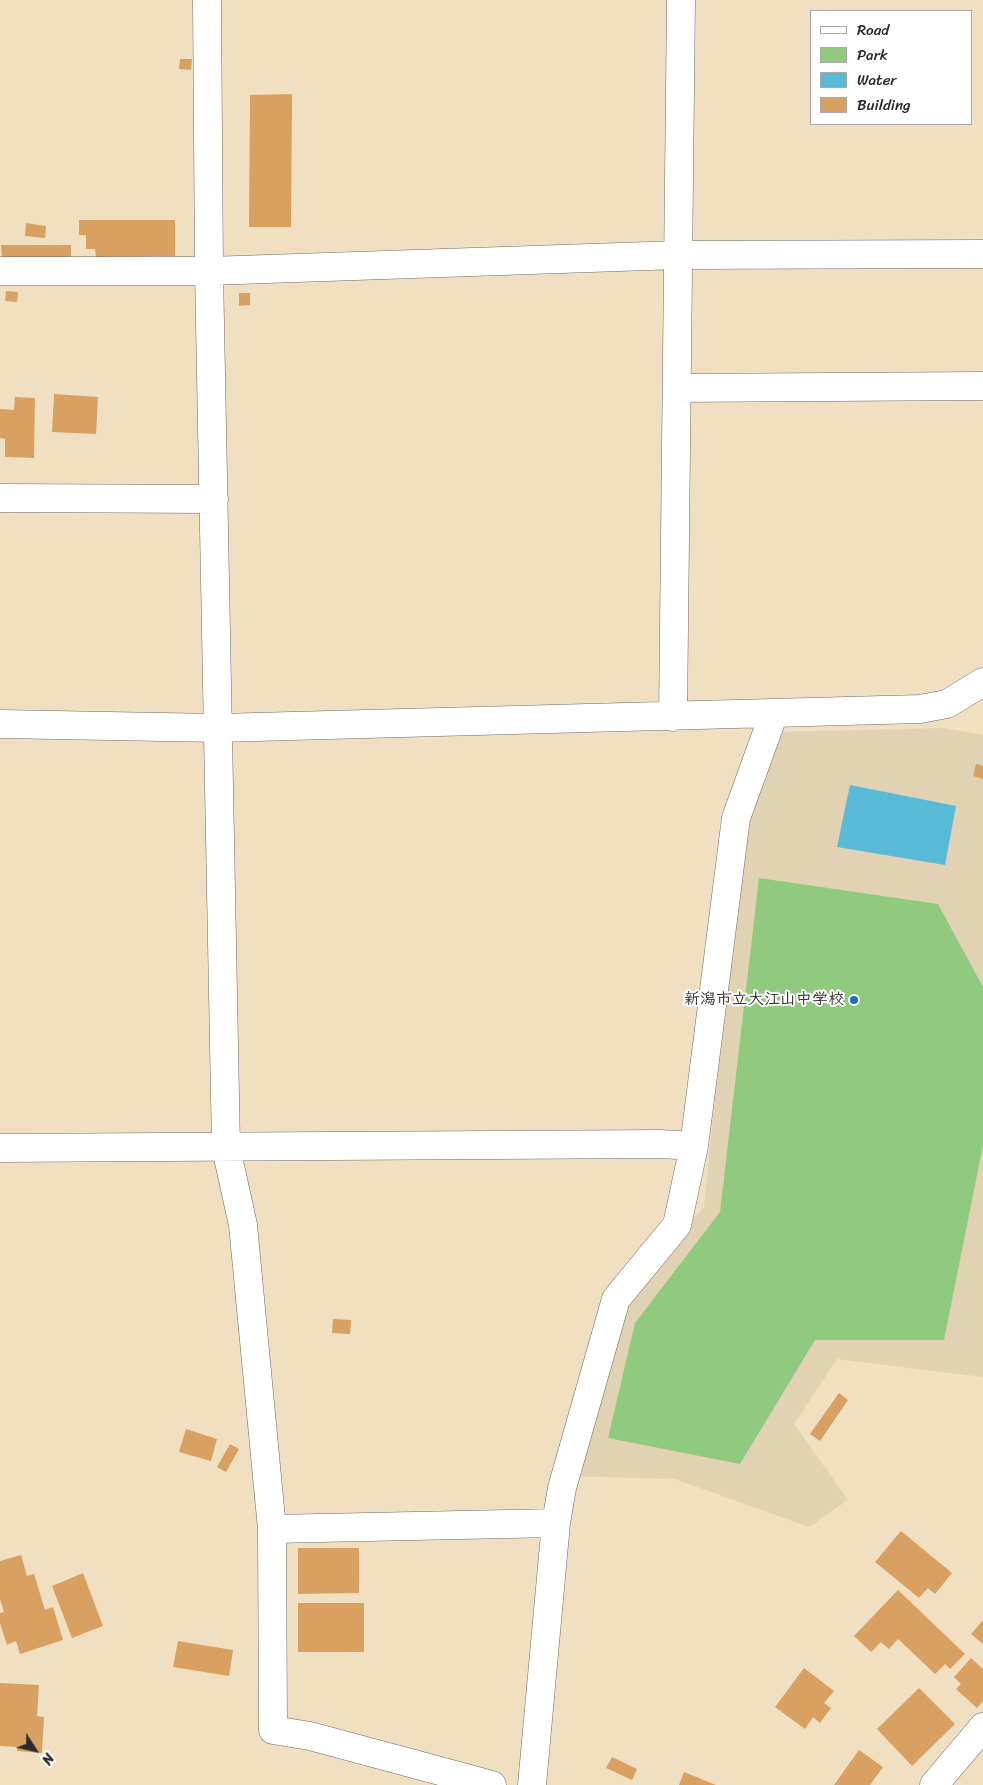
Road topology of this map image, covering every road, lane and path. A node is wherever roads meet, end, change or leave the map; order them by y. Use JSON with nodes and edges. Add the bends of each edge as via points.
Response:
{"nodes":[{"id":1,"x":207,"y":0,"type":"edge"},
{"id":2,"x":681,"y":0,"type":"edge"},
{"id":3,"x":983,"y":254,"type":"edge"},
{"id":4,"x":678,"y":255,"type":"junction"},
{"id":5,"x":0,"y":271,"type":"edge"},
{"id":6,"x":209,"y":271,"type":"junction"},
{"id":7,"x":983,"y":386,"type":"edge"},
{"id":8,"x":677,"y":388,"type":"junction"},
{"id":9,"x":0,"y":498,"type":"edge"},
{"id":10,"x":214,"y":498,"type":"junction"},
{"id":11,"x":983,"y":682,"type":"edge"},
{"id":12,"x":774,"y":713,"type":"junction"},
{"id":13,"x":673,"y":716,"type":"junction"},
{"id":14,"x":0,"y":724,"type":"edge"},
{"id":15,"x":218,"y":728,"type":"junction"},
{"id":16,"x":694,"y":1146,"type":"junction"},
{"id":17,"x":0,"y":1148,"type":"edge"},
{"id":18,"x":226,"y":1148,"type":"junction"},
{"id":19,"x":556,"y":1523,"type":"junction"},
{"id":20,"x":272,"y":1529,"type":"junction"},
{"id":21,"x":983,"y":1727,"type":"edge"},
{"id":22,"x":492,"y":1785,"type":"edge"},
{"id":23,"x":532,"y":1785,"type":"edge"},
{"id":24,"x":934,"y":1785,"type":"edge"}],
"edges":[{"from":1,"to":6,"type":"street"},
{"from":2,"to":4,"type":"street"},
{"from":3,"to":4,"type":"street"},
{"from":4,"to":6,"type":"street"},
{"from":4,"to":8,"type":"street"},
{"from":5,"to":6,"type":"street"},
{"from":6,"to":10,"type":"street"},
{"from":7,"to":8,"type":"street"},
{"from":8,"to":13,"type":"street"},
{"from":9,"to":10,"type":"street"},
{"from":10,"to":15,"type":"street"},
{"from":11,"to":12,"type":"street","via":[[947,704],[920,709]]},
{"from":12,"to":13,"type":"street"},
{"from":12,"to":16,"type":"street","via":[[736,818]]},
{"from":13,"to":15,"type":"street"},
{"from":14,"to":15,"type":"street"},
{"from":15,"to":18,"type":"street"},
{"from":16,"to":18,"type":"street"},
{"from":16,"to":19,"type":"street","via":[[677,1225],[616,1299],[562,1488]]},
{"from":17,"to":18,"type":"street"},
{"from":18,"to":20,"type":"street","via":[[243,1225]]},
{"from":19,"to":20,"type":"street"},
{"from":19,"to":23,"type":"street"},
{"from":20,"to":22,"type":"street","via":[[273,1730],[310,1736]]},
{"from":21,"to":24,"type":"street"}]}
